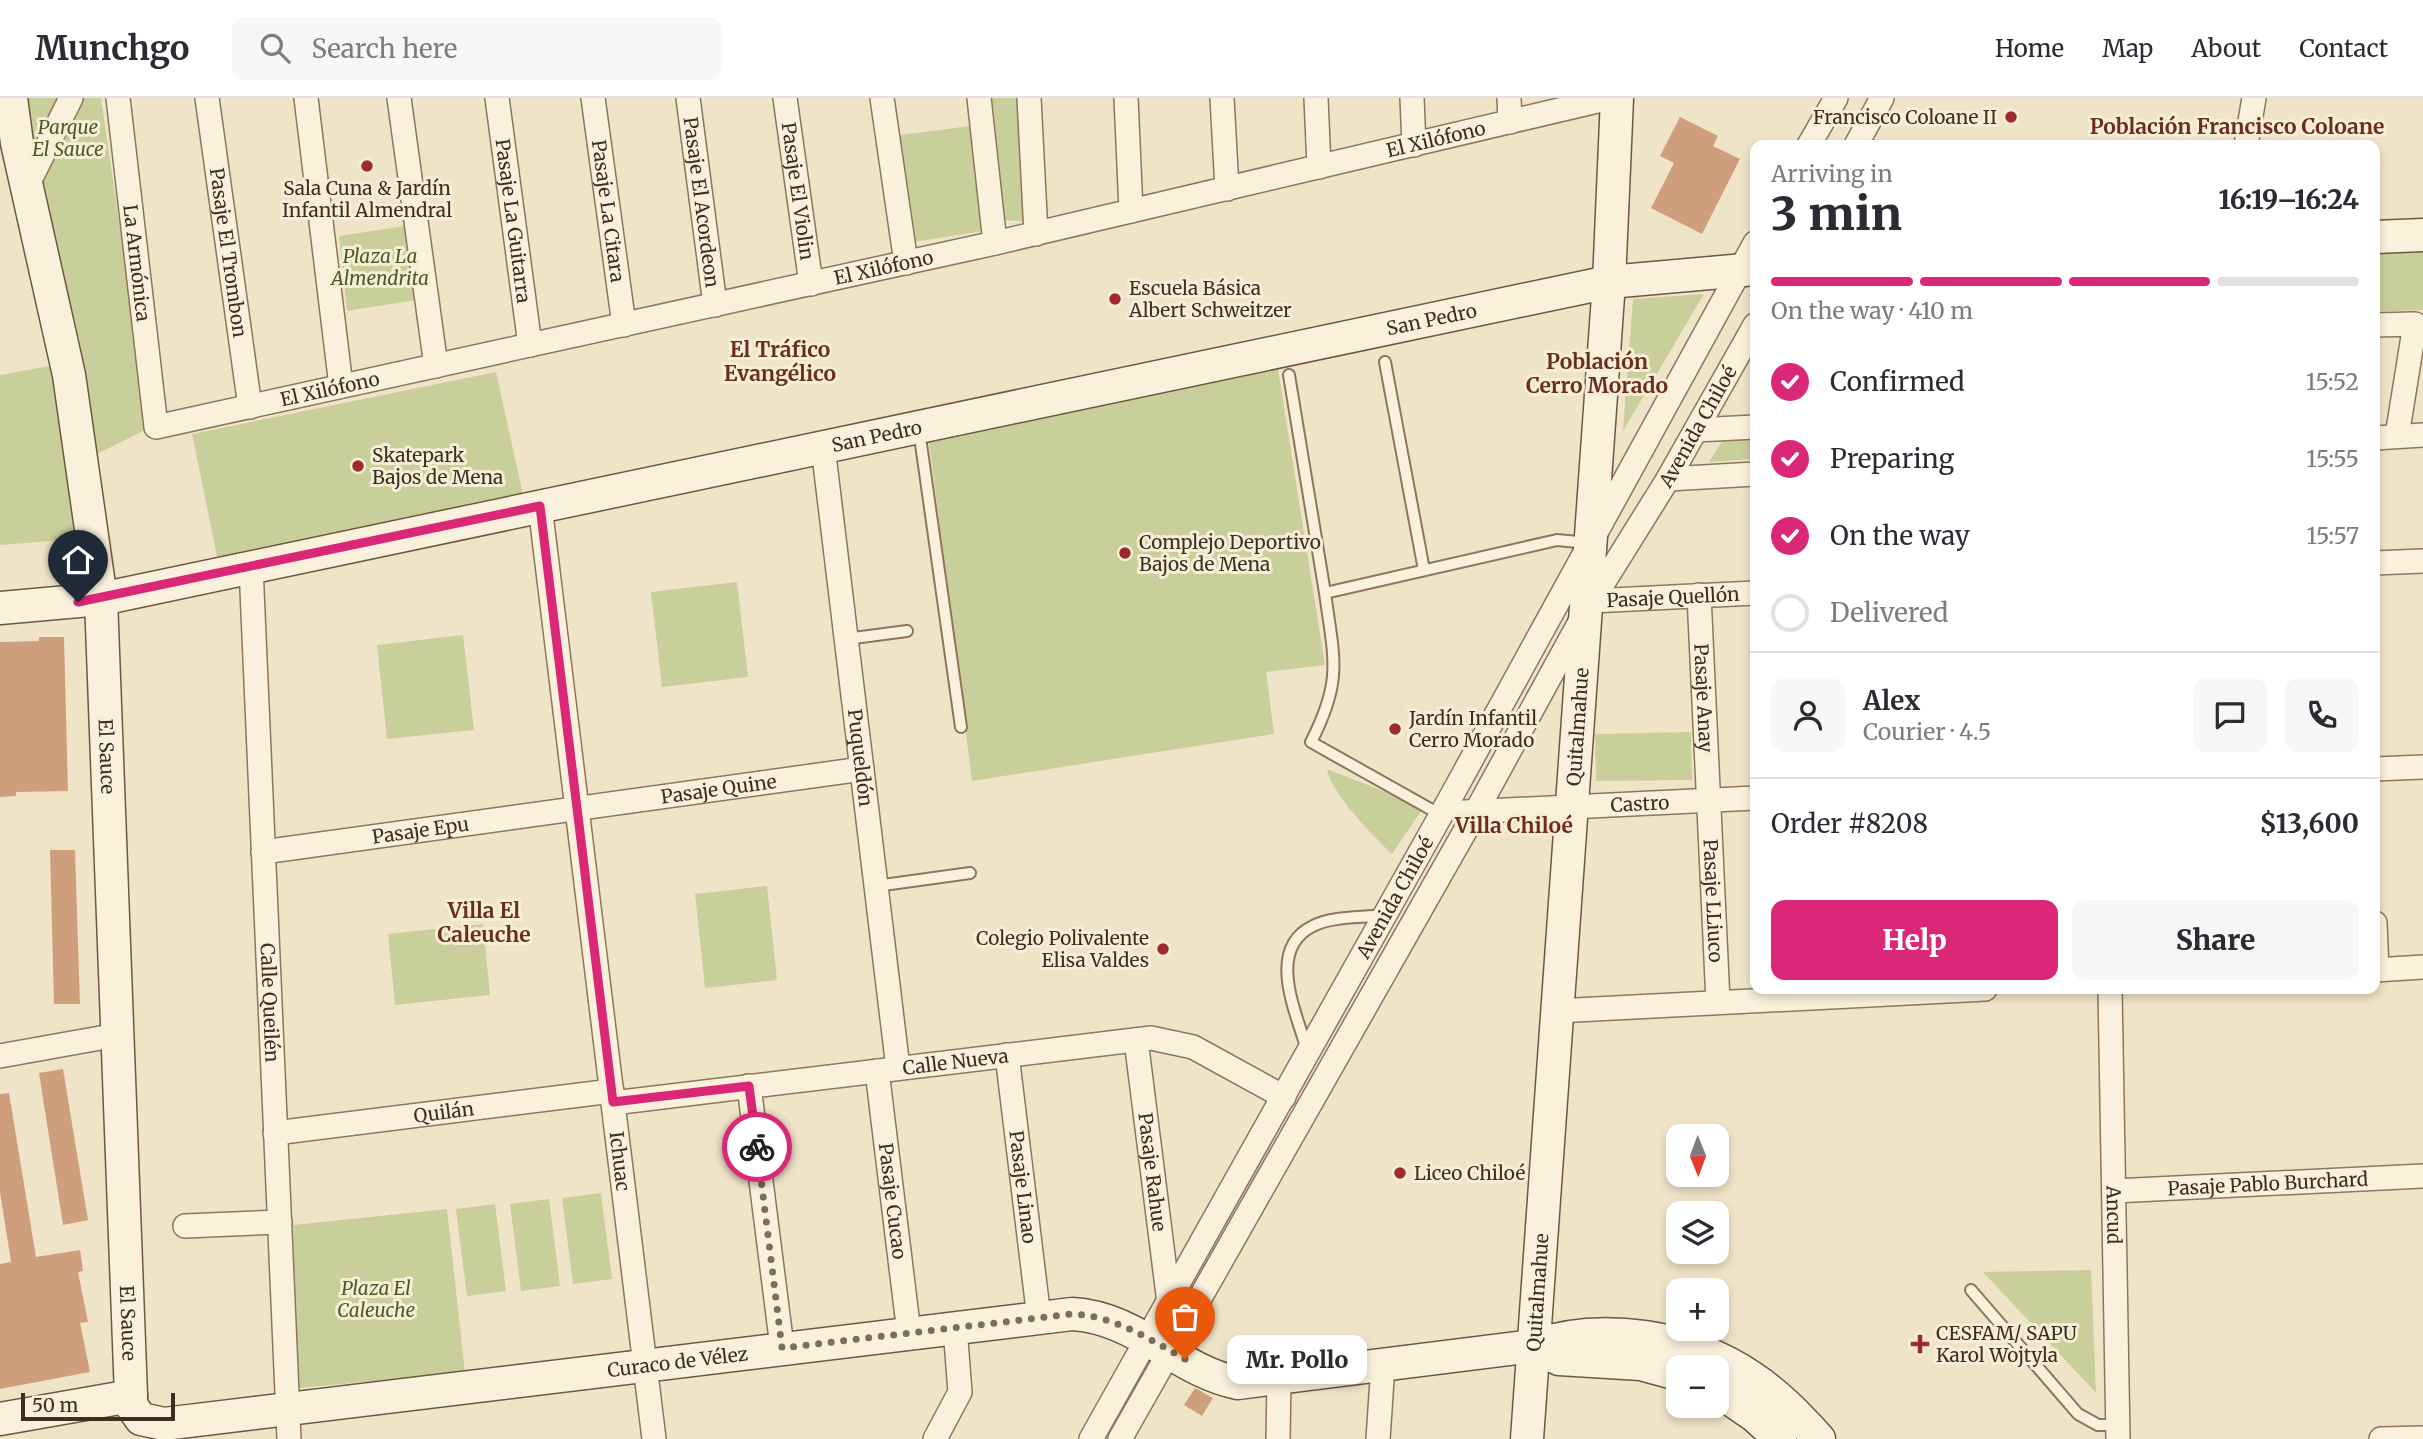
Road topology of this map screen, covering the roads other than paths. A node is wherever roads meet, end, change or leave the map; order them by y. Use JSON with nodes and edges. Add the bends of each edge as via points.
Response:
{"nodes":[{"id":1,"x":11,"y":98,"type":"edge"},
{"id":2,"x":71,"y":98,"type":"edge"},
{"id":3,"x":118,"y":98,"type":"edge"},
{"id":4,"x":207,"y":98,"type":"edge"},
{"id":5,"x":306,"y":98,"type":"edge"},
{"id":6,"x":399,"y":98,"type":"edge"},
{"id":7,"x":496,"y":98,"type":"edge"},
{"id":8,"x":593,"y":98,"type":"edge"},
{"id":9,"x":688,"y":98,"type":"edge"},
{"id":10,"x":785,"y":98,"type":"edge"},
{"id":11,"x":882,"y":98,"type":"edge"},
{"id":12,"x":979,"y":98,"type":"edge"},
{"id":13,"x":1029,"y":98,"type":"edge"},
{"id":14,"x":1126,"y":98,"type":"edge"},
{"id":15,"x":1222,"y":98,"type":"edge"},
{"id":16,"x":1316,"y":98,"type":"edge"},
{"id":17,"x":1412,"y":98,"type":"edge"},
{"id":18,"x":1509,"y":98,"type":"edge"},
{"id":19,"x":1610,"y":98,"type":"edge"},
{"id":20,"x":1617,"y":98,"type":"edge"},
{"id":21,"x":1836,"y":98,"type":"edge"},
{"id":22,"x":1882,"y":98,"type":"edge"},
{"id":23,"x":2254,"y":98,"type":"edge"},
{"id":24,"x":1510,"y":122,"type":"junction"},
{"id":25,"x":1813,"y":140,"type":"edge"},
{"id":26,"x":1859,"y":140,"type":"edge"},
{"id":27,"x":2247,"y":140,"type":"edge"},
{"id":28,"x":9,"y":145,"type":"edge"},
{"id":29,"x":1414,"y":145,"type":"junction"},
{"id":30,"x":1319,"y":167,"type":"junction"},
{"id":31,"x":27,"y":186,"type":"junction"},
{"id":32,"x":1227,"y":189,"type":"junction"},
{"id":33,"x":1131,"y":211,"type":"junction"},
{"id":34,"x":1036,"y":234,"type":"junction"},
{"id":35,"x":2423,"y":235,"type":"edge"},
{"id":36,"x":2380,"y":237,"type":"edge"},
{"id":37,"x":995,"y":243,"type":"junction"},
{"id":38,"x":906,"y":263,"type":"junction"},
{"id":39,"x":1748,"y":270,"type":"edge"},
{"id":40,"x":1609,"y":282,"type":"junction"},
{"id":41,"x":811,"y":284,"type":"junction"},
{"id":42,"x":715,"y":305,"type":"junction"},
{"id":43,"x":624,"y":325,"type":"junction"},
{"id":44,"x":2380,"y":325,"type":"edge"},
{"id":45,"x":1750,"y":334,"type":"edge"},
{"id":46,"x":530,"y":345,"type":"junction"},
{"id":47,"x":1385,"y":362,"type":"dead end"},
{"id":48,"x":436,"y":366,"type":"junction"},
{"id":49,"x":1289,"y":375,"type":"dead end"},
{"id":50,"x":341,"y":387,"type":"junction"},
{"id":51,"x":250,"y":407,"type":"junction"},
{"id":52,"x":156,"y":427,"type":"joint"},
{"id":53,"x":919,"y":427,"type":"junction"},
{"id":54,"x":1750,"y":427,"type":"edge"},
{"id":55,"x":1696,"y":430,"type":"junction"},
{"id":56,"x":2423,"y":435,"type":"edge"},
{"id":57,"x":2386,"y":437,"type":"edge"},
{"id":58,"x":822,"y":447,"type":"junction"},
{"id":59,"x":1750,"y":474,"type":"edge"},
{"id":60,"x":1668,"y":479,"type":"junction"},
{"id":61,"x":540,"y":506,"type":"junction"},
{"id":62,"x":1590,"y":543,"type":"junction"},
{"id":63,"x":2423,"y":561,"type":"edge"},
{"id":64,"x":2380,"y":563,"type":"edge"},
{"id":65,"x":251,"y":567,"type":"junction"},
{"id":66,"x":1424,"y":570,"type":"junction"},
{"id":67,"x":1325,"y":593,"type":"junction"},
{"id":68,"x":1750,"y":593,"type":"edge"},
{"id":69,"x":1699,"y":595,"type":"junction"},
{"id":70,"x":101,"y":599,"type":"junction"},
{"id":71,"x":1589,"y":605,"type":"junction"},
{"id":72,"x":0,"y":608,"type":"edge"},
{"id":73,"x":907,"y":631,"type":"dead end"},
{"id":74,"x":846,"y":639,"type":"junction"},
{"id":75,"x":961,"y":727,"type":"dead end"},
{"id":76,"x":2423,"y":767,"type":"edge"},
{"id":77,"x":862,"y":769,"type":"junction"},
{"id":78,"x":2380,"y":769,"type":"edge"},
{"id":79,"x":1750,"y":798,"type":"edge"},
{"id":80,"x":1708,"y":800,"type":"junction"},
{"id":81,"x":1571,"y":806,"type":"junction"},
{"id":82,"x":577,"y":807,"type":"junction"},
{"id":83,"x":1477,"y":810,"type":"junction"},
{"id":84,"x":1441,"y":816,"type":"junction"},
{"id":85,"x":263,"y":852,"type":"junction"},
{"id":86,"x":970,"y":873,"type":"dead end"},
{"id":87,"x":876,"y":886,"type":"junction"},
{"id":88,"x":1385,"y":915,"type":"junction"},
{"id":89,"x":2423,"y":967,"type":"edge"},
{"id":90,"x":2380,"y":970,"type":"edge"},
{"id":91,"x":1821,"y":994,"type":"edge"},
{"id":92,"x":2110,"y":994,"type":"edge"},
{"id":93,"x":1718,"y":1002,"type":"junction"},
{"id":94,"x":1556,"y":1011,"type":"junction"},
{"id":95,"x":117,"y":1035,"type":"junction"},
{"id":96,"x":1136,"y":1040,"type":"junction"},
{"id":97,"x":1308,"y":1054,"type":"junction"},
{"id":98,"x":1007,"y":1055,"type":"junction"},
{"id":99,"x":0,"y":1056,"type":"edge"},
{"id":100,"x":888,"y":1070,"type":"junction"},
{"id":101,"x":749,"y":1086,"type":"junction"},
{"id":102,"x":612,"y":1097,"type":"junction"},
{"id":103,"x":1284,"y":1097,"type":"junction"},
{"id":104,"x":275,"y":1133,"type":"junction"},
{"id":105,"x":2423,"y":1176,"type":"edge"},
{"id":106,"x":2114,"y":1191,"type":"junction"},
{"id":107,"x":279,"y":1222,"type":"junction"},
{"id":108,"x":185,"y":1226,"type":"dead end"},
{"id":109,"x":1971,"y":1290,"type":"dead end"},
{"id":110,"x":1169,"y":1303,"type":"junction"},
{"id":111,"x":1039,"y":1318,"type":"junction"},
{"id":112,"x":954,"y":1328,"type":"junction"},
{"id":113,"x":909,"y":1333,"type":"junction"},
{"id":114,"x":1158,"y":1344,"type":"junction"},
{"id":115,"x":1533,"y":1346,"type":"junction"},
{"id":116,"x":782,"y":1348,"type":"junction"},
{"id":117,"x":645,"y":1363,"type":"junction"},
{"id":118,"x":1382,"y":1365,"type":"junction"},
{"id":119,"x":1666,"y":1371,"type":"edge"},
{"id":120,"x":1279,"y":1380,"type":"junction"},
{"id":121,"x":1729,"y":1398,"type":"edge"},
{"id":122,"x":288,"y":1406,"type":"junction"},
{"id":123,"x":136,"y":1407,"type":"junction"},
{"id":124,"x":0,"y":1419,"type":"edge"},
{"id":125,"x":2118,"y":1432,"type":"edge"},
{"id":126,"x":2423,"y":1438,"type":"edge"},
{"id":127,"x":289,"y":1439,"type":"edge"},
{"id":128,"x":654,"y":1439,"type":"edge"},
{"id":129,"x":935,"y":1439,"type":"edge"},
{"id":130,"x":1091,"y":1439,"type":"edge"},
{"id":131,"x":1120,"y":1439,"type":"edge"},
{"id":132,"x":1278,"y":1439,"type":"edge"},
{"id":133,"x":1378,"y":1439,"type":"edge"},
{"id":134,"x":1527,"y":1439,"type":"edge"},
{"id":135,"x":1780,"y":1439,"type":"edge"},
{"id":136,"x":1819,"y":1439,"type":"edge"},
{"id":137,"x":2381,"y":1439,"type":"edge"}],
"edges":[{"from":1,"to":28,"type":"street","name":"El Sauce"},
{"from":2,"to":31,"type":"street"},
{"from":3,"to":52,"type":"street","name":"La Armónica"},
{"from":4,"to":51,"type":"street","name":"Pasaje El Trombon"},
{"from":5,"to":50,"type":"street"},
{"from":6,"to":48,"type":"street"},
{"from":7,"to":46,"type":"street","name":"Pasaje La Guitarra"},
{"from":8,"to":43,"type":"street","name":"Pasaje La Citara"},
{"from":9,"to":42,"type":"street","name":"Pasaje El Acordeon"},
{"from":10,"to":41,"type":"street","name":"Pasaje El Violin"},
{"from":11,"to":38,"type":"street"},
{"from":12,"to":37,"type":"street"},
{"from":13,"to":34,"type":"street"},
{"from":14,"to":33,"type":"street"},
{"from":15,"to":32,"type":"street"},
{"from":16,"to":30,"type":"street"},
{"from":17,"to":29,"type":"street"},
{"from":18,"to":24,"type":"street"},
{"from":19,"to":24,"type":"street","name":"El Xilófono"},
{"from":20,"to":40,"type":"street","name":"Quitalmahue"},
{"from":21,"to":25,"type":"street"},
{"from":22,"to":26,"type":"street"},
{"from":23,"to":27,"type":"street"},
{"from":24,"to":29,"type":"street","name":"El Xilófono"},
{"from":28,"to":31,"type":"street","name":"El Sauce"},
{"from":29,"to":30,"type":"street","name":"El Xilófono"},
{"from":30,"to":32,"type":"street","name":"El Xilófono"},
{"from":31,"to":70,"type":"street","name":"El Sauce","via":[[69,375]]},
{"from":32,"to":33,"type":"street","name":"El Xilófono"},
{"from":33,"to":34,"type":"street","name":"El Xilófono"},
{"from":34,"to":37,"type":"street","name":"El Xilófono"},
{"from":35,"to":36,"type":"street"},
{"from":37,"to":38,"type":"street","name":"El Xilófono"},
{"from":38,"to":41,"type":"street","name":"El Xilófono"},
{"from":39,"to":40,"type":"street","name":"San Pedro"},
{"from":39,"to":62,"type":"street","name":"Avenida Chiloé"},
{"from":40,"to":53,"type":"street","name":"San Pedro"},
{"from":40,"to":62,"type":"street","name":"Quitalmahue"},
{"from":41,"to":42,"type":"street","name":"El Xilófono"},
{"from":42,"to":43,"type":"street","name":"El Xilófono"},
{"from":43,"to":46,"type":"street","name":"El Xilófono"},
{"from":44,"to":57,"type":"street","via":[[2415,324]]},
{"from":45,"to":55,"type":"street","name":"Avenida Chiloé"},
{"from":46,"to":48,"type":"street","name":"El Xilófono"},
{"from":47,"to":66,"type":"lane"},
{"from":48,"to":50,"type":"street","name":"El Xilófono"},
{"from":49,"to":67,"type":"lane"},
{"from":50,"to":51,"type":"street","name":"El Xilófono"},
{"from":51,"to":52,"type":"street","name":"El Xilófono"},
{"from":53,"to":58,"type":"street","name":"San Pedro"},
{"from":53,"to":75,"type":"lane"},
{"from":54,"to":55,"type":"street"},
{"from":55,"to":60,"type":"street","name":"Avenida Chiloé"},
{"from":56,"to":57,"type":"street"},
{"from":58,"to":61,"type":"street","name":"San Pedro"},
{"from":58,"to":74,"type":"street","name":"Puqueldón"},
{"from":59,"to":60,"type":"street"},
{"from":60,"to":71,"type":"street","name":"Avenida Chiloé"},
{"from":61,"to":65,"type":"street","name":"San Pedro"},
{"from":61,"to":82,"type":"street","name":"Ichuac"},
{"from":62,"to":66,"type":"lane","via":[[1557,540]]},
{"from":62,"to":71,"type":"street","name":"Quitalmahue"},
{"from":62,"to":84,"type":"street","name":"Avenida Chiloé"},
{"from":63,"to":64,"type":"street"},
{"from":65,"to":70,"type":"street","name":"San Pedro"},
{"from":65,"to":85,"type":"street","name":"Calle Queilén"},
{"from":66,"to":67,"type":"lane"},
{"from":67,"to":84,"type":"lane","via":[[1333,694],[1311,742]]},
{"from":68,"to":69,"type":"street","name":"Pasaje Quellón"},
{"from":69,"to":71,"type":"street","name":"Pasaje Quellón"},
{"from":69,"to":80,"type":"street","name":"Pasaje Anay"},
{"from":70,"to":72,"type":"street","name":"San Pedro"},
{"from":70,"to":95,"type":"street","name":"El Sauce"},
{"from":71,"to":81,"type":"street","name":"Quitalmahue"},
{"from":71,"to":83,"type":"street","name":"Avenida Chiloé"},
{"from":73,"to":74,"type":"lane"},
{"from":74,"to":77,"type":"street","name":"Puqueldón"},
{"from":76,"to":78,"type":"street"},
{"from":77,"to":82,"type":"street","name":"Pasaje Quine"},
{"from":77,"to":87,"type":"street","name":"Puqueldón"},
{"from":79,"to":80,"type":"street","name":"Castro"},
{"from":80,"to":81,"type":"street","name":"Castro"},
{"from":80,"to":93,"type":"street","name":"Pasaje LLiuco"},
{"from":81,"to":83,"type":"street","name":"Castro"},
{"from":81,"to":94,"type":"street","name":"Quitalmahue"},
{"from":82,"to":85,"type":"street","name":"Pasaje Epu"},
{"from":82,"to":102,"type":"street","name":"Ichuac"},
{"from":83,"to":84,"type":"street","name":"Castro"},
{"from":83,"to":114,"type":"street","name":"Avenida Chiloé"},
{"from":84,"to":88,"type":"street","name":"Avenida Chiloé"},
{"from":85,"to":104,"type":"street","name":"Calle Queilén"},
{"from":86,"to":87,"type":"lane"},
{"from":87,"to":100,"type":"street","name":"Puqueldón"},
{"from":88,"to":97,"type":"street","name":"Avenida Chiloé"},
{"from":88,"to":97,"type":"lane","via":[[1321,923],[1293,944],[1288,983]]},
{"from":89,"to":90,"type":"street"},
{"from":91,"to":93,"type":"street"},
{"from":92,"to":106,"type":"street","name":"Ancud"},
{"from":93,"to":94,"type":"street"},
{"from":94,"to":115,"type":"street","name":"Quitalmahue"},
{"from":95,"to":99,"type":"street"},
{"from":95,"to":123,"type":"street","name":"El Sauce"},
{"from":96,"to":98,"type":"street","name":"Calle Nueva"},
{"from":96,"to":103,"type":"street","name":"Calle Nueva","via":[[1180,1042]]},
{"from":96,"to":110,"type":"street","name":"Pasaje Rahue"},
{"from":97,"to":103,"type":"street","name":"Avenida Chiloé"},
{"from":98,"to":100,"type":"street","name":"Calle Nueva"},
{"from":98,"to":111,"type":"street","name":"Pasaje Linao"},
{"from":100,"to":101,"type":"street","name":"Calle Nueva"},
{"from":100,"to":113,"type":"street","name":"Pasaje Cucao"},
{"from":101,"to":102,"type":"street","name":"Calle Nueva"},
{"from":101,"to":116,"type":"street"},
{"from":102,"to":104,"type":"street","name":"Quilán"},
{"from":102,"to":117,"type":"street","name":"Ichuac"},
{"from":103,"to":110,"type":"street","name":"Avenida Chiloé"},
{"from":104,"to":107,"type":"street","name":"Calle Queilén"},
{"from":105,"to":106,"type":"street","name":"Pasaje Pablo Burchard"},
{"from":106,"to":125,"type":"street","name":"Ancud"},
{"from":107,"to":108,"type":"street"},
{"from":107,"to":122,"type":"street","name":"Calle Queilén"},
{"from":109,"to":125,"type":"lane","via":[[2078,1414]]},
{"from":110,"to":114,"type":"street","name":"Avenida Chiloé"},
{"from":111,"to":112,"type":"street","name":"Curaco de Vélez"},
{"from":111,"to":114,"type":"street","name":"Curaco de Vélez","via":[[1089,1315],[1115,1322]]},
{"from":112,"to":113,"type":"street","name":"Curaco de Vélez"},
{"from":112,"to":129,"type":"street","via":[[960,1392]]},
{"from":113,"to":116,"type":"street","name":"Curaco de Vélez"},
{"from":114,"to":120,"type":"street","name":"Curaco de Vélez","via":[[1227,1381]]},
{"from":114,"to":130,"type":"street","name":"Avenida Chiloé"},
{"from":114,"to":131,"type":"street","name":"Avenida Chiloé"},
{"from":115,"to":118,"type":"street","name":"Curaco de Vélez"},
{"from":115,"to":119,"type":"street","name":"Curaco de Vélez","via":[[1559,1359],[1641,1364]]},
{"from":115,"to":134,"type":"street","name":"Quitalmahue"},
{"from":115,"to":136,"type":"street","name":"Curaco de Vélez","via":[[1560,1337],[1616,1335],[1702,1352],[1766,1388]]},
{"from":116,"to":117,"type":"street","name":"Curaco de Vélez"},
{"from":117,"to":122,"type":"street","name":"Curaco de Vélez"},
{"from":117,"to":128,"type":"street","name":"Ichuac"},
{"from":118,"to":120,"type":"street","name":"Curaco de Vélez"},
{"from":118,"to":133,"type":"street"},
{"from":120,"to":132,"type":"street"},
{"from":121,"to":135,"type":"street"},
{"from":122,"to":123,"type":"street","name":"Curaco de Vélez","via":[[164,1424],[148,1423]]},
{"from":122,"to":127,"type":"street","name":"Calle Queilén"},
{"from":123,"to":124,"type":"street","name":"Curaco de Vélez"},
{"from":126,"to":137,"type":"street"}]}
